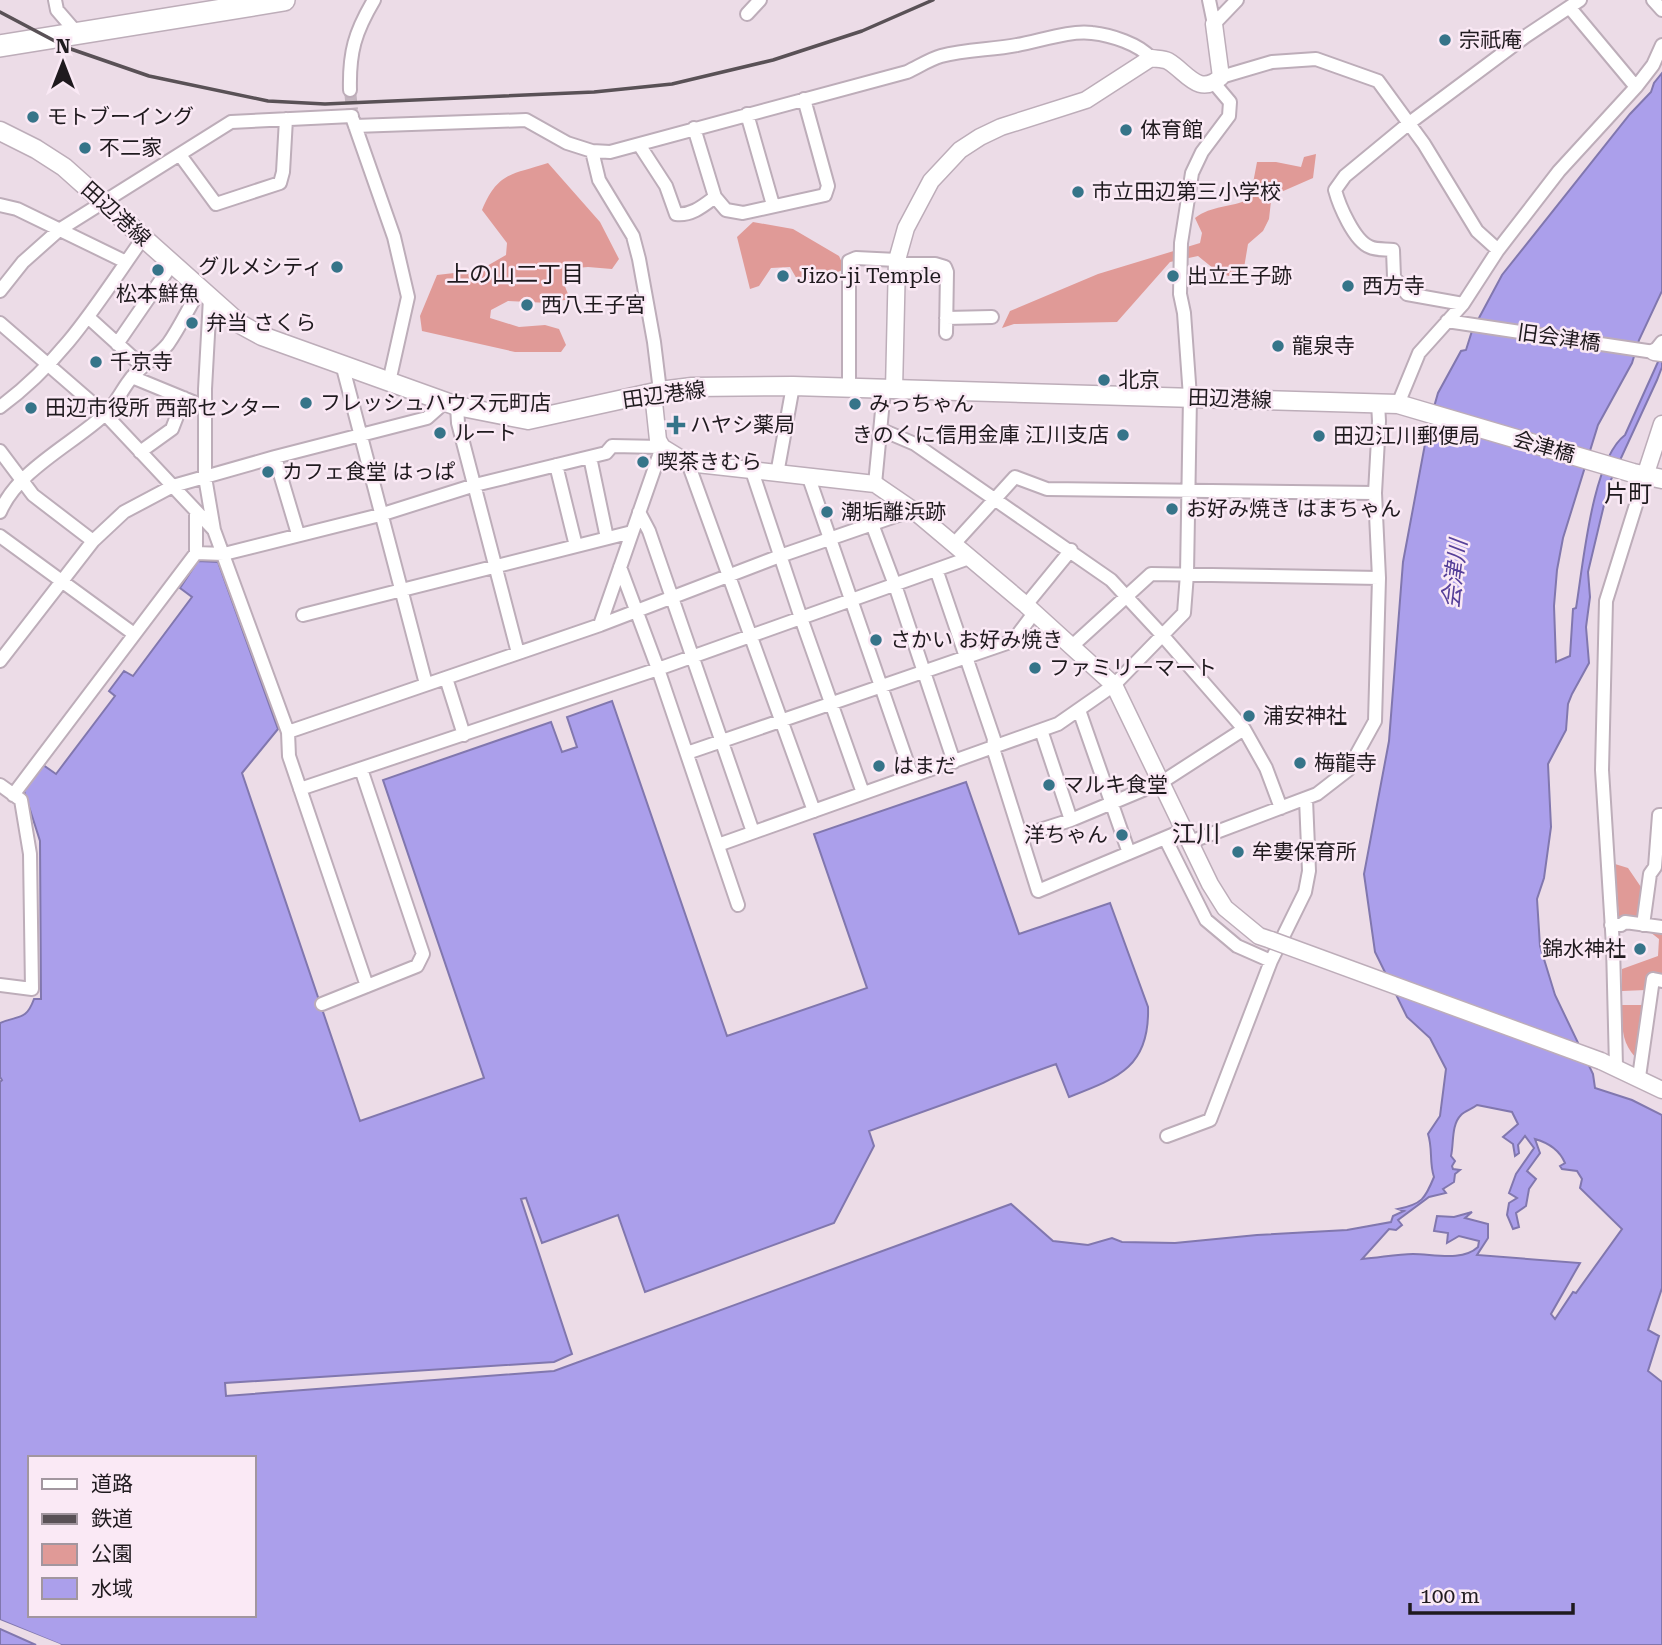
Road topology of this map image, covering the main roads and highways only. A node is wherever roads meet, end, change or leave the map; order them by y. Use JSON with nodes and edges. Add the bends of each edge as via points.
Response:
{"nodes":[{"id":1,"x":284,"y":0,"type":"edge"},
{"id":2,"x":0,"y":46,"type":"edge"},
{"id":3,"x":0,"y":131,"type":"edge"},
{"id":4,"x":1415,"y":409,"type":"joint"},
{"id":5,"x":1647,"y":476,"type":"edge"}],
"edges":[{"from":1,"to":2,"type":"highway"},
{"from":3,"to":4,"type":"main road","name":"田辺港線","via":[[64,167],[240,324],[451,404],[528,420],[692,387],[1190,397],[1398,404]]},
{"from":4,"to":5,"type":"main road","name":"会津橋"}]}
